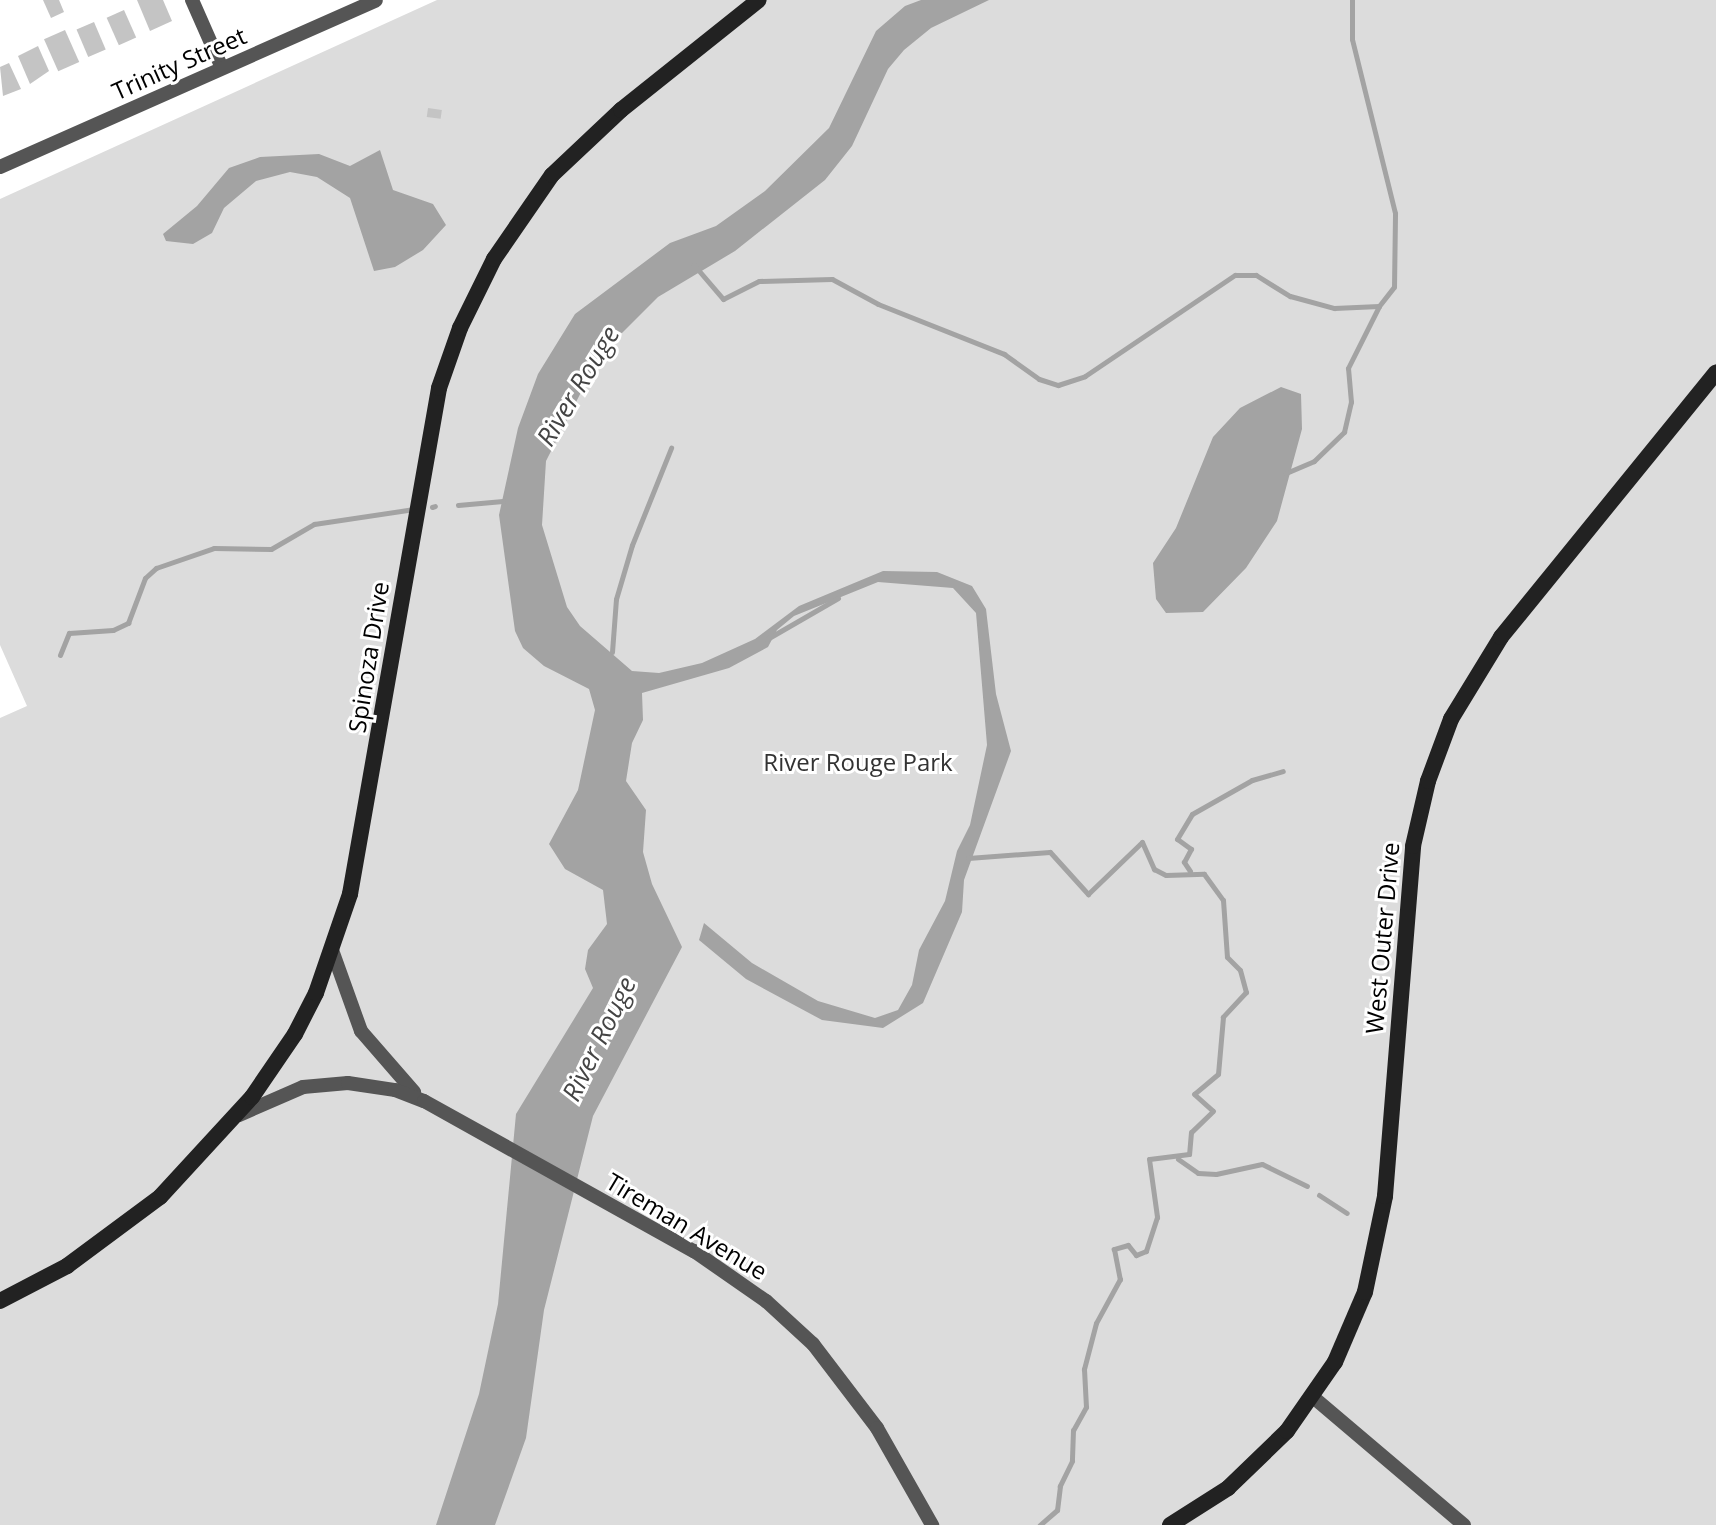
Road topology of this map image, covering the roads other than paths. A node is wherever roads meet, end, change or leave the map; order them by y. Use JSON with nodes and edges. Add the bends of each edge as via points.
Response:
{"nodes":[{"id":1,"x":192,"y":0,"type":"edge"},
{"id":2,"x":376,"y":0,"type":"edge"},
{"id":3,"x":759,"y":0,"type":"edge"},
{"id":4,"x":222,"y":68,"type":"junction"},
{"id":5,"x":0,"y":167,"type":"edge"},
{"id":6,"x":1716,"y":372,"type":"edge"},
{"id":7,"x":332,"y":950,"type":"junction"},
{"id":8,"x":424,"y":1101,"type":"junction"},
{"id":9,"x":232,"y":1120,"type":"junction"},
{"id":10,"x":0,"y":1301,"type":"edge"},
{"id":11,"x":1313,"y":1397,"type":"junction"},
{"id":12,"x":932,"y":1525,"type":"edge"},
{"id":13,"x":1170,"y":1525,"type":"edge"},
{"id":14,"x":1464,"y":1525,"type":"edge"}],
"edges":[{"from":1,"to":4,"type":"street"},
{"from":2,"to":4,"type":"street","name":"Trinity Street"},
{"from":3,"to":7,"type":"street","name":"Spinoza Drive","via":[[621,110],[552,175],[494,259],[460,328],[439,388],[367,817]]},
{"from":4,"to":5,"type":"street","name":"Trinity Street"},
{"from":6,"to":11,"type":"street","name":"West Outer Drive","via":[[1501,637],[1474,677],[1437,754],[1413,846],[1378,1243],[1351,1328]]},
{"from":7,"to":8,"type":"street","via":[[361,1031],[389,1069]]},
{"from":7,"to":9,"type":"street","name":"Spinoza Drive","via":[[295,1034]]},
{"from":8,"to":9,"type":"street","via":[[374,1085],[329,1083],[278,1095]]},
{"from":8,"to":12,"type":"street","name":"Tireman Avenue","via":[[724,1269],[790,1322],[855,1395]]},
{"from":9,"to":10,"type":"street","name":"Spinoza Drive","via":[[160,1197],[115,1233]]},
{"from":11,"to":13,"type":"street","name":"West Outer Drive","via":[[1261,1459]]},
{"from":11,"to":14,"type":"street"}]}
